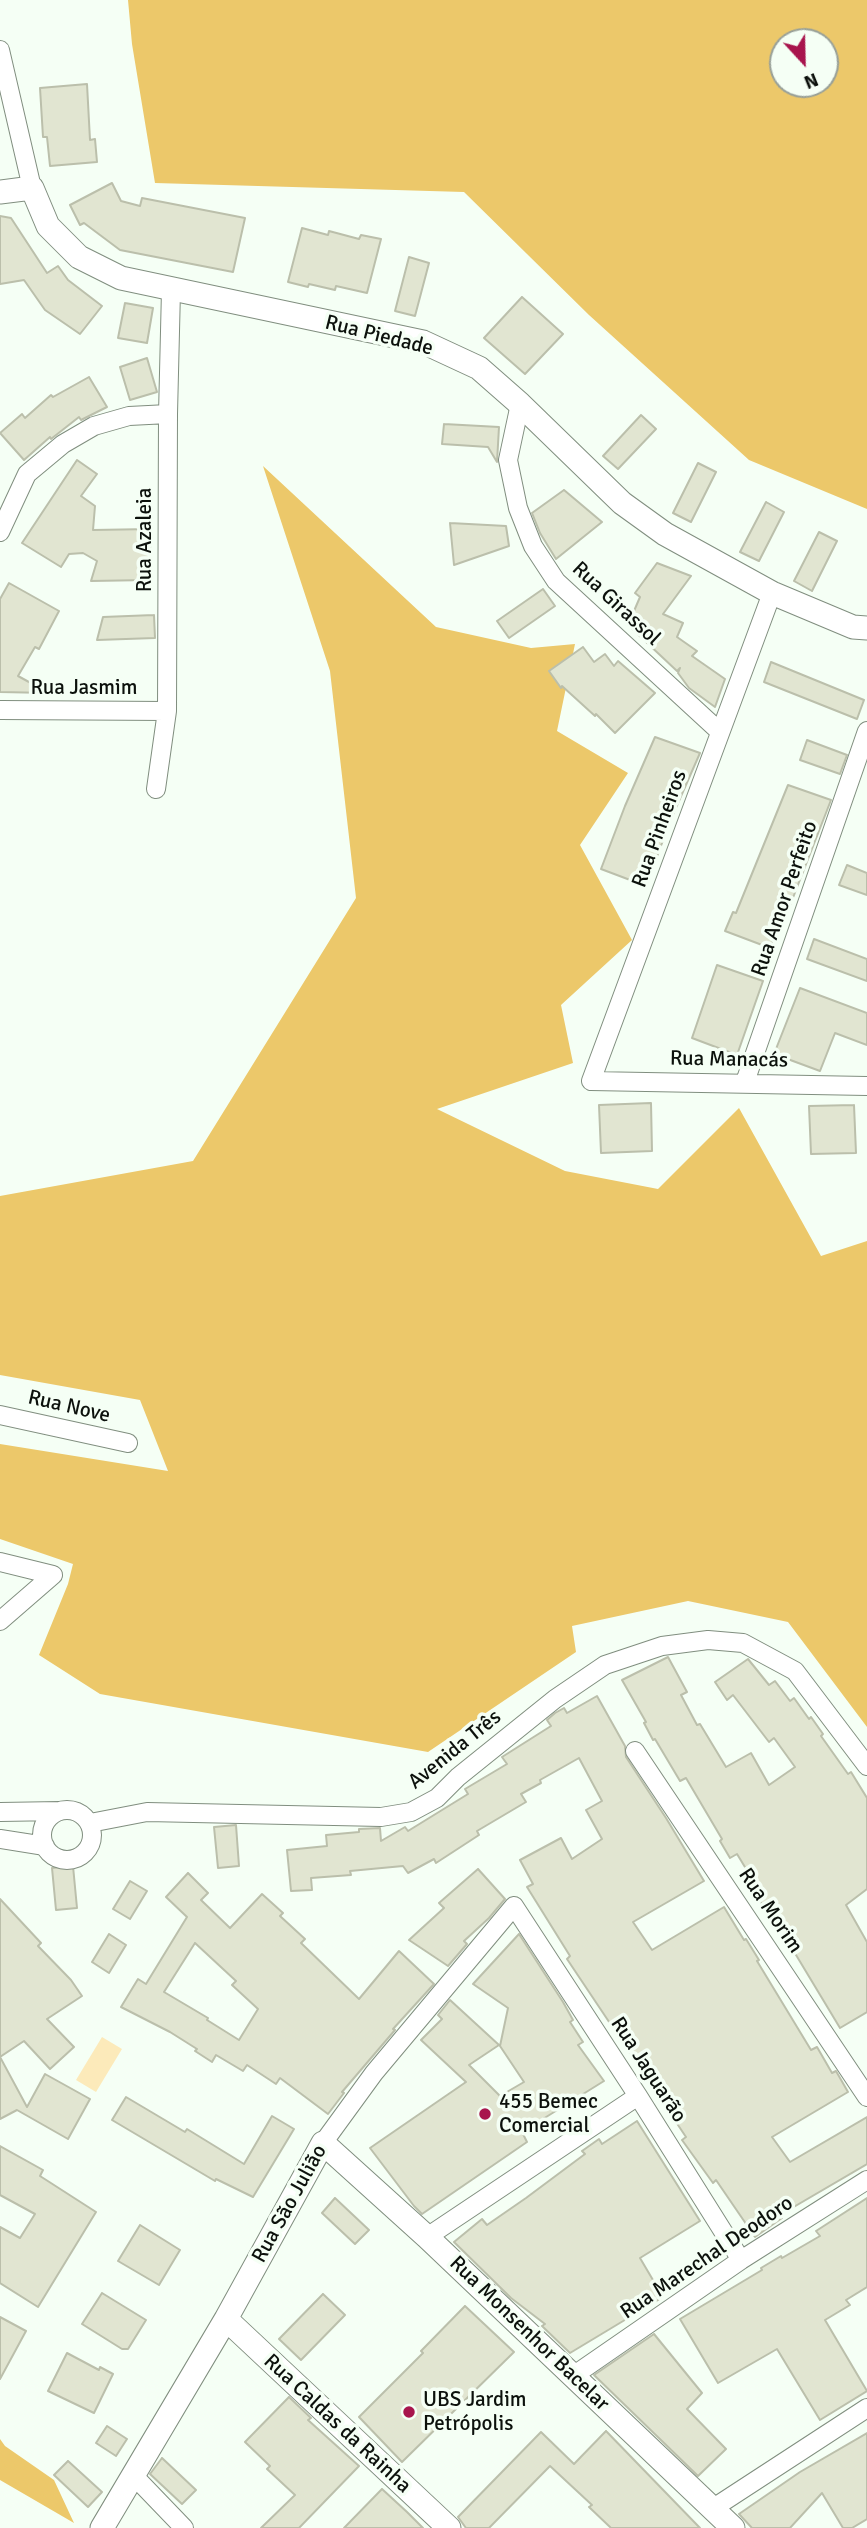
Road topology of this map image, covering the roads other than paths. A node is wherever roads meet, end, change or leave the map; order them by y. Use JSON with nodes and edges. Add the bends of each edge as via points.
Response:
{"nodes":[{"id":1,"x":0,"y":50,"type":"edge"},
{"id":2,"x":32,"y":188,"type":"junction"},
{"id":3,"x":0,"y":192,"type":"edge"},
{"id":4,"x":171,"y":290,"type":"junction"},
{"id":5,"x":520,"y":404,"type":"junction"},
{"id":6,"x":168,"y":414,"type":"junction"},
{"id":7,"x":0,"y":532,"type":"edge"},
{"id":8,"x":772,"y":593,"type":"junction"},
{"id":9,"x":867,"y":628,"type":"edge"},
{"id":10,"x":0,"y":710,"type":"edge"},
{"id":11,"x":167,"y":711,"type":"junction"},
{"id":12,"x":867,"y":731,"type":"edge"},
{"id":13,"x":720,"y":732,"type":"junction"},
{"id":14,"x":156,"y":789,"type":"dead end"},
{"id":15,"x":591,"y":1081,"type":"joint"},
{"id":16,"x":746,"y":1082,"type":"junction"},
{"id":17,"x":867,"y":1086,"type":"edge"},
{"id":18,"x":0,"y":1415,"type":"edge"},
{"id":19,"x":128,"y":1444,"type":"dead end"},
{"id":20,"x":0,"y":1562,"type":"edge"},
{"id":21,"x":0,"y":1621,"type":"edge"},
{"id":22,"x":635,"y":1751,"type":"dead end"},
{"id":23,"x":867,"y":1766,"type":"edge"},
{"id":24,"x":59,"y":1811,"type":"junction"},
{"id":25,"x":0,"y":1812,"type":"edge"},
{"id":26,"x":90,"y":1823,"type":"junction"},
{"id":27,"x":0,"y":1839,"type":"edge"},
{"id":28,"x":45,"y":1846,"type":"junction"},
{"id":29,"x":514,"y":1906,"type":"joint"},
{"id":30,"x":638,"y":2096,"type":"junction"},
{"id":31,"x":867,"y":2097,"type":"edge"},
{"id":32,"x":323,"y":2143,"type":"junction"},
{"id":33,"x":867,"y":2180,"type":"edge"},
{"id":34,"x":427,"y":2237,"type":"junction"},
{"id":35,"x":741,"y":2260,"type":"junction"},
{"id":36,"x":226,"y":2319,"type":"junction"},
{"id":37,"x":573,"y":2376,"type":"junction"},
{"id":38,"x":867,"y":2408,"type":"edge"},
{"id":39,"x":134,"y":2476,"type":"junction"},
{"id":40,"x":712,"y":2508,"type":"junction"},
{"id":41,"x":102,"y":2528,"type":"edge"},
{"id":42,"x":184,"y":2528,"type":"edge"},
{"id":43,"x":449,"y":2528,"type":"edge"},
{"id":44,"x":733,"y":2528,"type":"edge"}],
"edges":[{"from":1,"to":2,"type":"street","name":"Rua Piedade"},
{"from":2,"to":3,"type":"street"},
{"from":2,"to":4,"type":"street","name":"Rua Piedade","via":[[48,226],[79,257],[121,278]]},
{"from":4,"to":5,"type":"street","name":"Rua Piedade","via":[[423,342],[480,368]]},
{"from":4,"to":6,"type":"street","name":"Rua Azaleia"},
{"from":5,"to":8,"type":"street","name":"Rua Piedade","via":[[622,503],[665,534]]},
{"from":5,"to":13,"type":"street","name":"Rua Girassol","via":[[508,460],[517,508],[533,546],[556,581]]},
{"from":6,"to":7,"type":"street","via":[[129,416],[94,426],[63,444],[27,474]]},
{"from":6,"to":11,"type":"street","name":"Rua Azaleia"},
{"from":8,"to":9,"type":"street","name":"Rua Piedade","via":[[853,627]]},
{"from":8,"to":13,"type":"street","name":"Rua Pinheiros"},
{"from":10,"to":11,"type":"street","name":"Rua Jasmim"},
{"from":11,"to":14,"type":"street","name":"Rua Azaleia"},
{"from":12,"to":16,"type":"street","name":"Rua Amor Perfeito"},
{"from":13,"to":15,"type":"street","name":"Rua Pinheiros"},
{"from":15,"to":16,"type":"street","name":"Rua Manacás"},
{"from":16,"to":17,"type":"street","name":"Rua Manacás"},
{"from":18,"to":19,"type":"street","name":"Rua Nove"},
{"from":20,"to":21,"type":"street","via":[[53,1576]]},
{"from":22,"to":31,"type":"street","name":"Rua Morim"},
{"from":23,"to":26,"type":"street","name":"Avenida Três","via":[[795,1671],[743,1643],[708,1640],[662,1646],[605,1665],[555,1699],[437,1798],[411,1812],[381,1817],[147,1812]]},
{"from":24,"to":25,"type":"street"},
{"from":24,"to":26,"type":"street","via":[[77,1811]]},
{"from":24,"to":28,"type":"street","via":[[46,1821]]},
{"from":26,"to":28,"type":"street","via":[[91,1845],[80,1857],[56,1857]]},
{"from":27,"to":28,"type":"street"},
{"from":29,"to":30,"type":"street","name":"Rua Jaguarão"},
{"from":29,"to":32,"type":"street","name":"Rua São Julião","via":[[374,2073]]},
{"from":30,"to":34,"type":"street"},
{"from":30,"to":35,"type":"street","name":"Rua Jaguarão"},
{"from":32,"to":34,"type":"street","name":"Rua Monsenhor Bacelar"},
{"from":32,"to":36,"type":"street","name":"Rua São Julião"},
{"from":33,"to":35,"type":"street","name":"Rua Marechal Deodoro"},
{"from":34,"to":37,"type":"street","name":"Rua Monsenhor Bacelar"},
{"from":35,"to":37,"type":"street","name":"Rua Marechal Deodoro"},
{"from":36,"to":39,"type":"street","name":"Rua São Julião"},
{"from":36,"to":43,"type":"street","name":"Rua Caldas da Rainha"},
{"from":37,"to":40,"type":"street","name":"Rua Monsenhor Bacelar"},
{"from":38,"to":40,"type":"street"},
{"from":39,"to":41,"type":"street","name":"Rua São Julião"},
{"from":39,"to":42,"type":"street"},
{"from":40,"to":44,"type":"street","name":"Rua Monsenhor Bacelar"}]}
